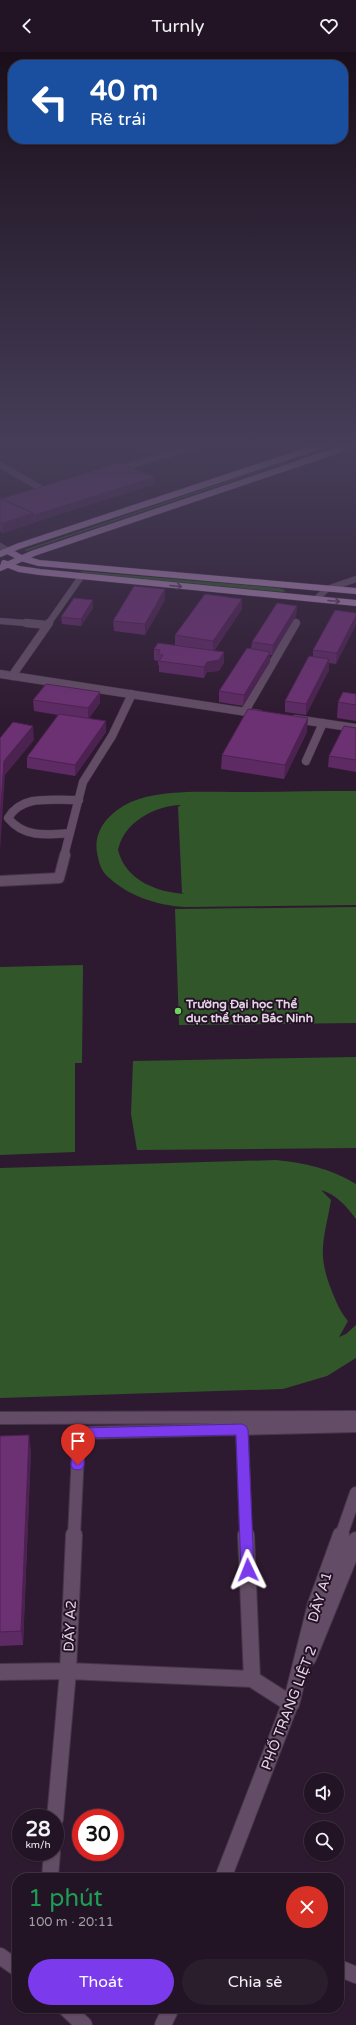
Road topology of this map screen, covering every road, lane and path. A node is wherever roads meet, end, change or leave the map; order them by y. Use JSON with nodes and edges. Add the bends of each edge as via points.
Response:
{"nodes":[{"id":1,"x":52,"y":535,"type":"edge"},
{"id":2,"x":90,"y":535,"type":"edge"},
{"id":3,"x":0,"y":546,"type":"edge"},
{"id":4,"x":55,"y":547,"type":"junction"},
{"id":5,"x":8,"y":550,"type":"junction"},
{"id":6,"x":0,"y":554,"type":"edge"},
{"id":7,"x":21,"y":558,"type":"junction"},
{"id":8,"x":2,"y":564,"type":"edge"},
{"id":9,"x":60,"y":564,"type":"junction"},
{"id":10,"x":81,"y":577,"type":"junction"},
{"id":11,"x":356,"y":579,"type":"edge"},
{"id":12,"x":327,"y":589,"type":"junction"},
{"id":13,"x":356,"y":591,"type":"edge"},
{"id":14,"x":316,"y":599,"type":"junction"},
{"id":15,"x":356,"y":603,"type":"edge"},
{"id":16,"x":0,"y":621,"type":"edge"},
{"id":17,"x":296,"y":623,"type":"dead end"},
{"id":18,"x":47,"y":625,"type":"junction"},
{"id":19,"x":0,"y":674,"type":"edge"},
{"id":20,"x":12,"y":676,"type":"junction"},
{"id":21,"x":132,"y":694,"type":"junction"},
{"id":22,"x":245,"y":712,"type":"junction"},
{"id":23,"x":268,"y":715,"type":"edge"},
{"id":24,"x":284,"y":717,"type":"edge"},
{"id":25,"x":324,"y":723,"type":"junction"},
{"id":26,"x":356,"y":728,"type":"edge"},
{"id":27,"x":306,"y":761,"type":"dead end"},
{"id":28,"x":79,"y":800,"type":"junction"},
{"id":29,"x":70,"y":834,"type":"junction"},
{"id":30,"x":0,"y":881,"type":"edge"},
{"id":31,"x":356,"y":1417,"type":"edge"},
{"id":32,"x":0,"y":1418,"type":"edge"},
{"id":33,"x":356,"y":1426,"type":"edge"},
{"id":34,"x":242,"y":1430,"type":"junction"},
{"id":35,"x":356,"y":1493,"type":"edge"},
{"id":36,"x":356,"y":1540,"type":"edge"},
{"id":37,"x":68,"y":1671,"type":"junction"},
{"id":38,"x":0,"y":1672,"type":"edge"},
{"id":39,"x":252,"y":1679,"type":"junction"},
{"id":40,"x":291,"y":1704,"type":"junction"},
{"id":41,"x":56,"y":1809,"type":"edge"},
{"id":42,"x":51,"y":1861,"type":"edge"},
{"id":43,"x":50,"y":1873,"type":"edge"},
{"id":44,"x":225,"y":1873,"type":"edge"},
{"id":45,"x":0,"y":1956,"type":"edge"},
{"id":46,"x":12,"y":1964,"type":"edge"},
{"id":47,"x":344,"y":1970,"type":"edge"},
{"id":48,"x":356,"y":1975,"type":"edge"},
{"id":49,"x":71,"y":2013,"type":"edge"},
{"id":50,"x":169,"y":2013,"type":"edge"},
{"id":51,"x":84,"y":2025,"type":"edge"},
{"id":52,"x":163,"y":2025,"type":"edge"}],
"edges":[{"from":1,"to":5,"type":"main road"},
{"from":2,"to":4,"type":"main road"},
{"from":3,"to":5,"type":"street"},
{"from":4,"to":7,"type":"main road"},
{"from":4,"to":9,"type":"main road","via":[[49,552],[49,559]]},
{"from":5,"to":6,"type":"main road"},
{"from":5,"to":7,"type":"main road"},
{"from":7,"to":8,"type":"main road"},
{"from":7,"to":9,"type":"main road","via":[[39,563]]},
{"from":8,"to":10,"type":"main road","via":[[28,571]]},
{"from":9,"to":12,"type":"main road"},
{"from":10,"to":14,"type":"main road","one_way":true},
{"from":10,"to":18,"type":"street"},
{"from":11,"to":12,"type":"street"},
{"from":12,"to":13,"type":"main road"},
{"from":12,"to":14,"type":"street"},
{"from":14,"to":15,"type":"main road","one_way":true},
{"from":16,"to":18,"type":"street"},
{"from":17,"to":22,"type":"street"},
{"from":18,"to":20,"type":"street"},
{"from":19,"to":20,"type":"street"},
{"from":20,"to":21,"type":"street"},
{"from":21,"to":22,"type":"street"},
{"from":21,"to":28,"type":"street","via":[[112,736],[83,782]]},
{"from":22,"to":23,"type":"street"},
{"from":24,"to":25,"type":"street"},
{"from":25,"to":26,"type":"street"},
{"from":25,"to":27,"type":"street"},
{"from":28,"to":29,"type":"street"},
{"from":28,"to":29,"type":"street","via":[[32,801],[20,804],[8,818],[13,826],[24,832],[36,835]]},
{"from":29,"to":30,"type":"street","via":[[59,878]]},
{"from":31,"to":32,"type":"street"},
{"from":33,"to":34,"type":"street"},
{"from":34,"to":37,"type":"street","name":"DÃY A2","via":[[79,1433]]},
{"from":34,"to":39,"type":"street"},
{"from":35,"to":40,"type":"street","name":"DÃY A1","via":[[316,1604]]},
{"from":36,"to":40,"type":"street","name":"PHỐ TRANG LIỆT 2"},
{"from":37,"to":38,"type":"street"},
{"from":37,"to":39,"type":"street"},
{"from":37,"to":41,"type":"street","name":"DÃY A2"},
{"from":39,"to":40,"type":"street"},
{"from":40,"to":44,"type":"street","name":"PHỐ TRANG LIỆT 2"},
{"from":42,"to":43,"type":"street"},
{"from":45,"to":46,"type":"street"},
{"from":47,"to":48,"type":"street"},
{"from":49,"to":51,"type":"street"},
{"from":50,"to":52,"type":"street"}]}
